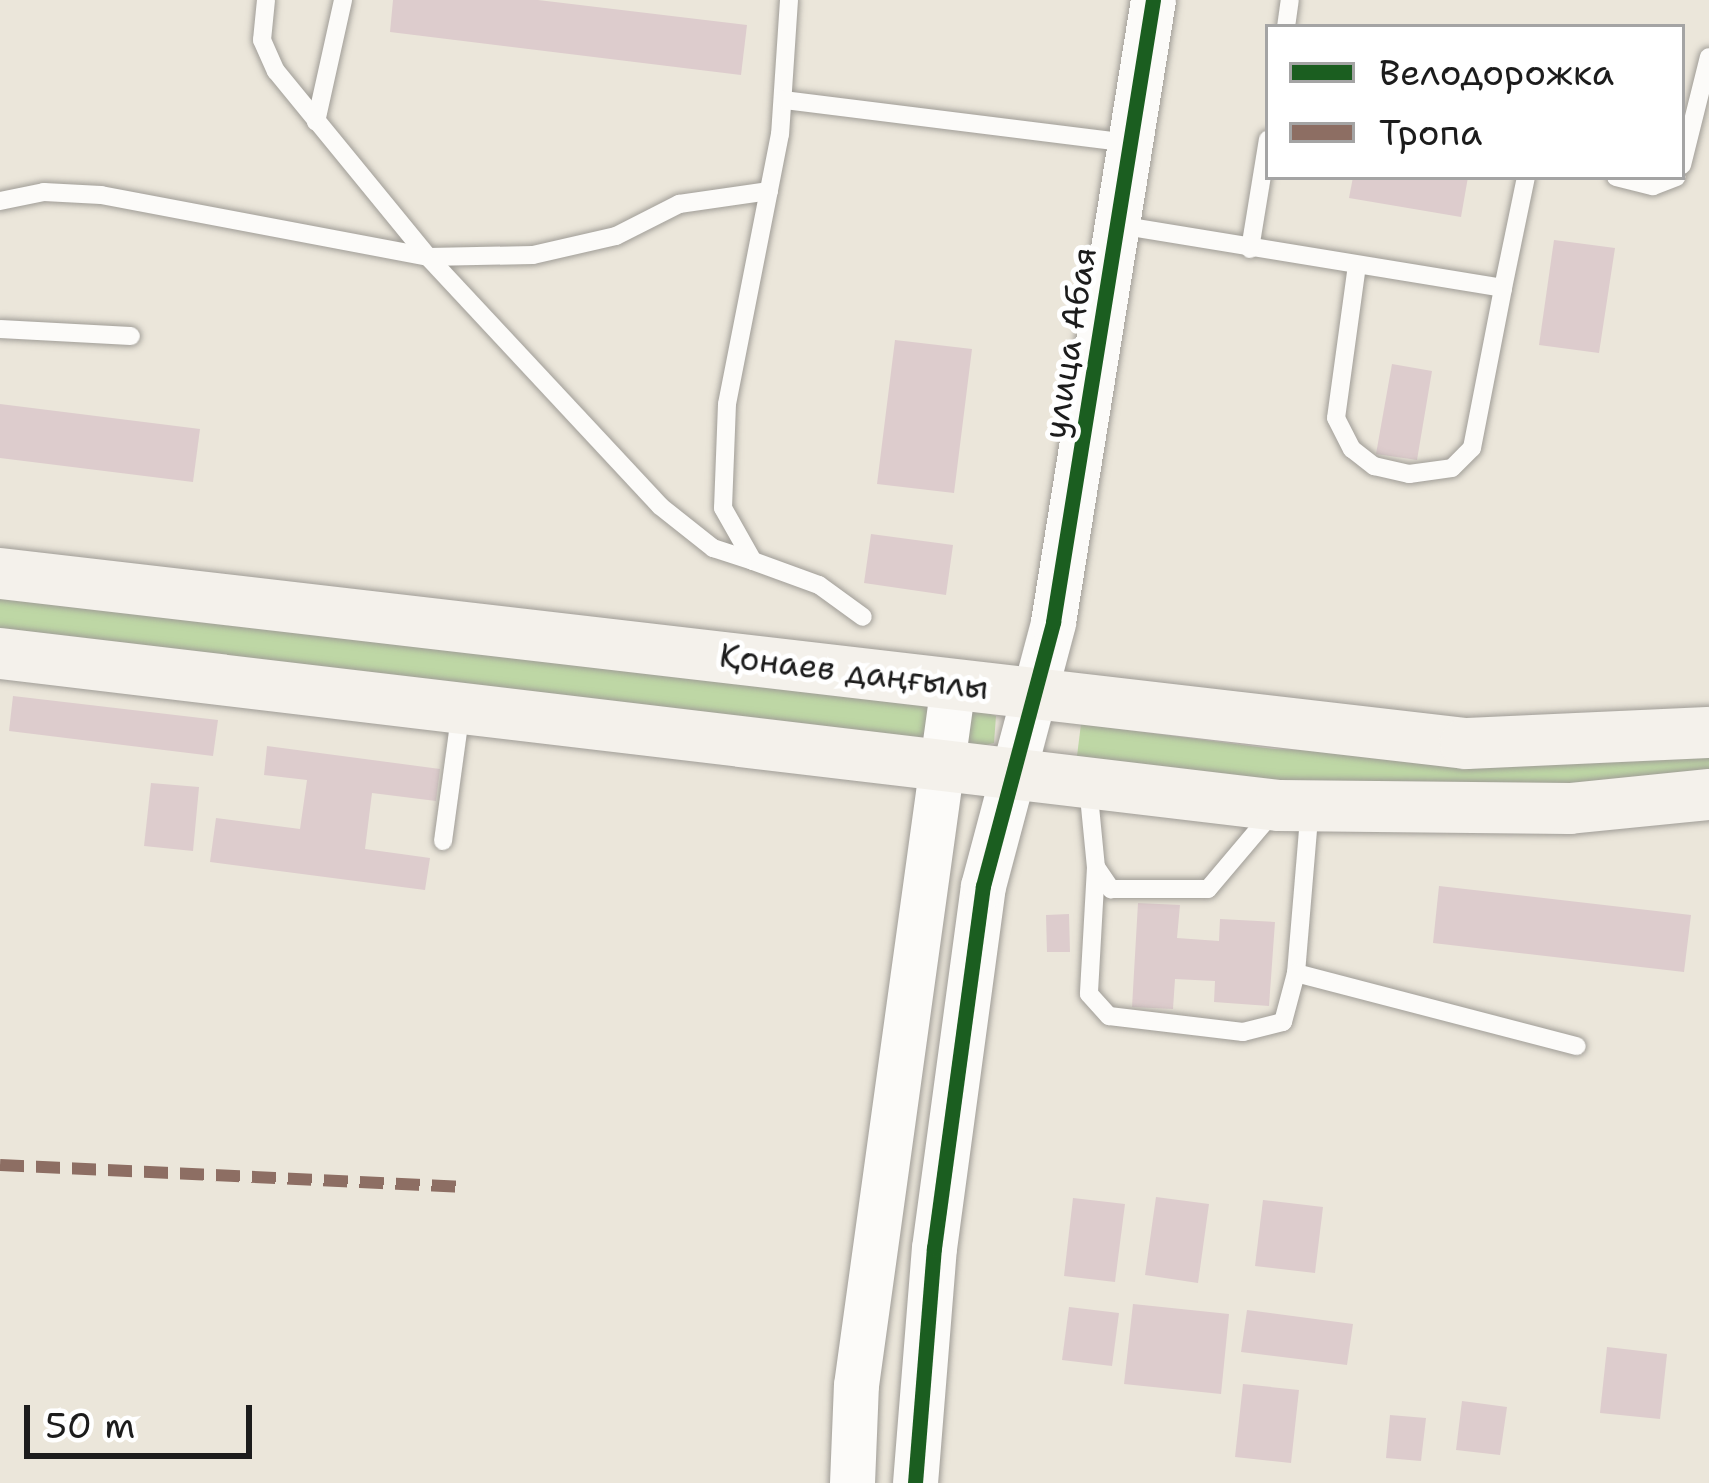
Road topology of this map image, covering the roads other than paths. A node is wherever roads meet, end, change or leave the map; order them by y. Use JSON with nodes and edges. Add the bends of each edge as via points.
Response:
{"nodes":[{"id":1,"x":266,"y":0,"type":"edge"},
{"id":2,"x":343,"y":0,"type":"edge"},
{"id":3,"x":789,"y":0,"type":"edge"},
{"id":4,"x":1153,"y":0,"type":"edge"},
{"id":5,"x":1709,"y":57,"type":"edge"},
{"id":6,"x":784,"y":100,"type":"junction"},
{"id":7,"x":316,"y":122,"type":"junction"},
{"id":8,"x":1131,"y":143,"type":"junction"},
{"id":9,"x":1685,"y":153,"type":"edge"},
{"id":10,"x":1265,"y":157,"type":"edge"},
{"id":11,"x":1525,"y":180,"type":"edge"},
{"id":12,"x":1628,"y":180,"type":"edge"},
{"id":13,"x":1668,"y":180,"type":"edge"},
{"id":14,"x":769,"y":191,"type":"junction"},
{"id":15,"x":0,"y":201,"type":"edge"},
{"id":16,"x":1119,"y":225,"type":"junction"},
{"id":17,"x":1250,"y":249,"type":"junction"},
{"id":18,"x":428,"y":257,"type":"junction"},
{"id":19,"x":1357,"y":265,"type":"junction"},
{"id":20,"x":1503,"y":288,"type":"junction"},
{"id":21,"x":0,"y":329,"type":"edge"},
{"id":22,"x":131,"y":336,"type":"dead end"},
{"id":23,"x":753,"y":561,"type":"junction"},
{"id":24,"x":0,"y":573,"type":"edge"},
{"id":25,"x":863,"y":617,"type":"dead end"},
{"id":26,"x":0,"y":653,"type":"edge"},
{"id":27,"x":953,"y":684,"type":"junction"},
{"id":28,"x":1032,"y":692,"type":"junction"},
{"id":29,"x":461,"y":710,"type":"junction"},
{"id":30,"x":1709,"y":732,"type":"edge"},
{"id":31,"x":945,"y":764,"type":"junction"},
{"id":32,"x":1011,"y":772,"type":"junction"},
{"id":33,"x":1087,"y":781,"type":"junction"},
{"id":34,"x":1709,"y":794,"type":"edge"},
{"id":35,"x":1295,"y":806,"type":"junction"},
{"id":36,"x":443,"y":841,"type":"dead end"},
{"id":37,"x":1096,"y":867,"type":"junction"},
{"id":38,"x":1296,"y":974,"type":"junction"},
{"id":39,"x":1577,"y":1046,"type":"dead end"},
{"id":40,"x":852,"y":1483,"type":"edge"},
{"id":41,"x":915,"y":1483,"type":"edge"}],
"edges":[{"from":1,"to":7,"type":"lane","via":[[262,40]]},
{"from":2,"to":7,"type":"lane"},
{"from":3,"to":6,"type":"lane"},
{"from":4,"to":8,"type":"street","name":"улица Абая"},
{"from":5,"to":9,"type":"lane"},
{"from":6,"to":8,"type":"lane"},
{"from":6,"to":14,"type":"lane"},
{"from":7,"to":18,"type":"lane"},
{"from":8,"to":16,"type":"street","name":"улица Абая"},
{"from":10,"to":17,"type":"lane"},
{"from":11,"to":20,"type":"lane"},
{"from":12,"to":13,"type":"lane"},
{"from":14,"to":18,"type":"lane","via":[[680,204],[616,236],[533,255]]},
{"from":14,"to":23,"type":"lane","via":[[720,462],[723,508]]},
{"from":15,"to":18,"type":"lane","via":[[44,192],[101,195]]},
{"from":16,"to":17,"type":"lane"},
{"from":16,"to":28,"type":"street","name":"улица Абая","via":[[1058,599]]},
{"from":17,"to":19,"type":"lane"},
{"from":18,"to":23,"type":"lane","via":[[660,506],[712,548]]},
{"from":19,"to":20,"type":"lane"},
{"from":19,"to":20,"type":"lane","via":[[1336,418],[1363,458],[1408,474],[1452,469],[1472,448]]},
{"from":21,"to":22,"type":"lane"},
{"from":23,"to":25,"type":"lane","via":[[819,585]]},
{"from":24,"to":27,"type":"main road","name":"Қонаев даңғылы"},
{"from":26,"to":29,"type":"main road"},
{"from":27,"to":28,"type":"main road","name":"Қонаев даңғылы"},
{"from":27,"to":31,"type":"street"},
{"from":28,"to":30,"type":"main road","name":"Қонаев даңғылы","via":[[1465,743]]},
{"from":28,"to":32,"type":"street","name":"улица Абая"},
{"from":29,"to":31,"type":"main road"},
{"from":29,"to":36,"type":"lane"},
{"from":31,"to":32,"type":"main road"},
{"from":31,"to":40,"type":"street","via":[[856,1385]]},
{"from":32,"to":33,"type":"main road"},
{"from":32,"to":41,"type":"street","name":"улица Абая","via":[[982,886],[934,1248]]},
{"from":33,"to":35,"type":"main road"},
{"from":33,"to":37,"type":"lane"},
{"from":34,"to":35,"type":"main road","via":[[1569,808]]},
{"from":35,"to":37,"type":"lane","via":[[1208,889],[1111,889]]},
{"from":35,"to":38,"type":"lane"},
{"from":37,"to":38,"type":"lane","via":[[1089,994],[1109,1016],[1243,1031],[1283,1022]]},
{"from":38,"to":39,"type":"lane"}]}
